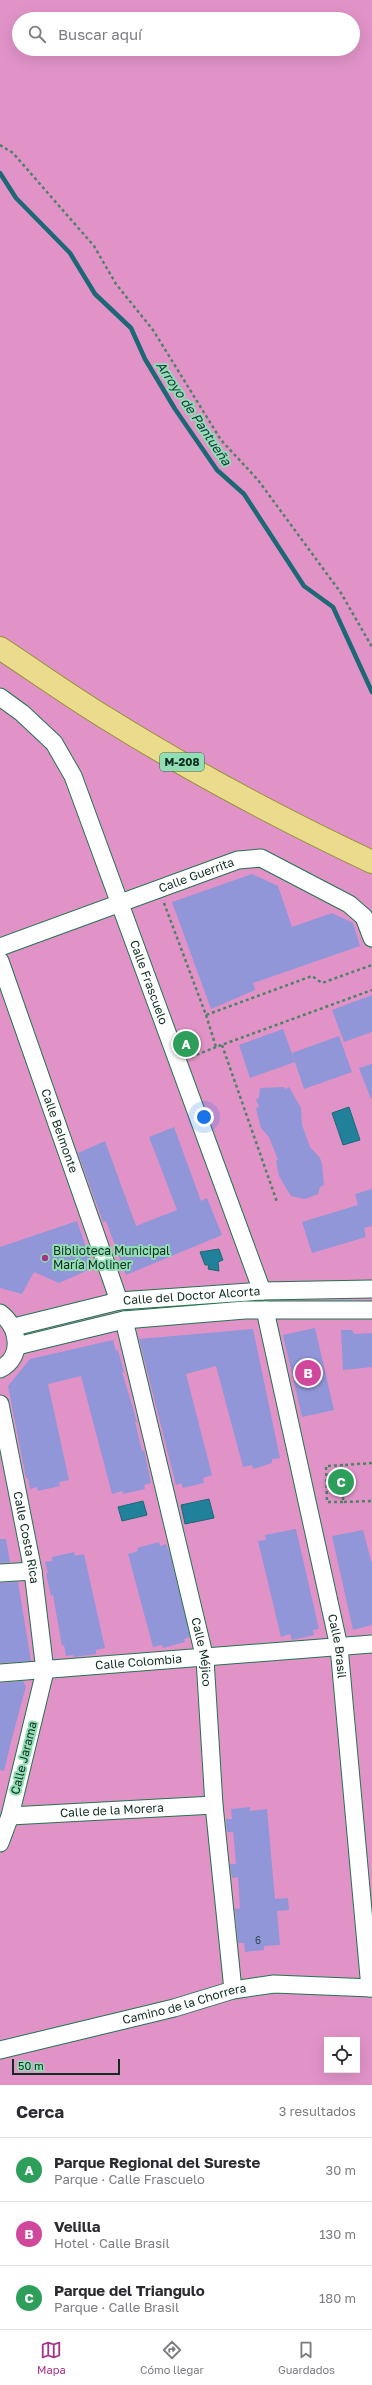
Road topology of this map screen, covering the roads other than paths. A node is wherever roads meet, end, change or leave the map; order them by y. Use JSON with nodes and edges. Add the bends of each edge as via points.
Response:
{"nodes":[{"id":1,"x":0,"y":648,"type":"edge"},
{"id":2,"x":0,"y":697,"type":"edge"},
{"id":3,"x":372,"y":862,"type":"edge"},
{"id":4,"x":121,"y":903,"type":"junction"},
{"id":5,"x":372,"y":938,"type":"edge"},
{"id":6,"x":0,"y":947,"type":"edge"},
{"id":7,"x":0,"y":961,"type":"edge"},
{"id":8,"x":372,"y":1289,"type":"edge"},
{"id":9,"x":262,"y":1291,"type":"junction"},
{"id":10,"x":119,"y":1301,"type":"junction"},
{"id":11,"x":265,"y":1310,"type":"junction"},
{"id":12,"x":372,"y":1310,"type":"edge"},
{"id":13,"x":0,"y":1313,"type":"edge"},
{"id":14,"x":124,"y":1320,"type":"junction"},
{"id":15,"x":14,"y":1327,"type":"junction"},
{"id":16,"x":17,"y":1346,"type":"junction"},
{"id":17,"x":0,"y":1369,"type":"edge"},
{"id":18,"x":0,"y":1404,"type":"edge"},
{"id":19,"x":33,"y":1571,"type":"junction"},
{"id":20,"x":0,"y":1573,"type":"edge"},
{"id":21,"x":372,"y":1644,"type":"edge"},
{"id":22,"x":339,"y":1647,"type":"junction"},
{"id":23,"x":205,"y":1659,"type":"junction"},
{"id":24,"x":46,"y":1671,"type":"junction"},
{"id":25,"x":0,"y":1673,"type":"edge"},
{"id":26,"x":214,"y":1805,"type":"junction"},
{"id":27,"x":10,"y":1816,"type":"junction"},
{"id":28,"x":0,"y":1843,"type":"edge"},
{"id":29,"x":371,"y":1988,"type":"edge"},
{"id":30,"x":233,"y":1990,"type":"junction"},
{"id":31,"x":0,"y":2050,"type":"edge"}],
"edges":[{"from":1,"to":3,"type":"main road","number":"M-208","via":[[106,718],[211,778],[333,844]]},
{"from":2,"to":4,"type":"street","name":"Calle Frascuelo","via":[[22,713],[54,743],[73,776]]},
{"from":4,"to":5,"type":"street","name":"Calle Guerrita","via":[[238,860],[261,858],[349,904],[364,917]]},
{"from":4,"to":6,"type":"street","name":"Calle Guerrita"},
{"from":4,"to":9,"type":"street","name":"Calle Frascuelo"},
{"from":7,"to":10,"type":"street","name":"Calle Belmonte"},
{"from":8,"to":9,"type":"street","name":"Calle del Doctor Alcorta"},
{"from":9,"to":10,"type":"street","name":"Calle del Doctor Alcorta"},
{"from":10,"to":15,"type":"street","name":"Calle del Doctor Alcorta"},
{"from":11,"to":12,"type":"street","name":"Calle del Doctor Alcorta"},
{"from":11,"to":14,"type":"street","name":"Calle del Doctor Alcorta"},
{"from":11,"to":22,"type":"street","name":"Calle Brasil"},
{"from":13,"to":15,"type":"street"},
{"from":14,"to":16,"type":"street","name":"Calle del Doctor Alcorta"},
{"from":14,"to":23,"type":"street","name":"Calle Méjico"},
{"from":15,"to":16,"type":"street"},
{"from":16,"to":17,"type":"street","via":[[12,1358]]},
{"from":18,"to":19,"type":"street","name":"Calle Costa Rica"},
{"from":19,"to":20,"type":"street"},
{"from":19,"to":24,"type":"street","name":"Calle Costa Rica"},
{"from":21,"to":22,"type":"street","name":"Calle Colombia"},
{"from":22,"to":23,"type":"street","name":"Calle Colombia"},
{"from":22,"to":29,"type":"street","name":"Calle Brasil"},
{"from":23,"to":24,"type":"street","name":"Calle Colombia"},
{"from":23,"to":26,"type":"street","name":"Calle Méjico"},
{"from":24,"to":25,"type":"street","name":"Calle Colombia"},
{"from":24,"to":27,"type":"street","name":"Calle Jarama"},
{"from":26,"to":27,"type":"street","name":"Calle de la Morera"},
{"from":26,"to":30,"type":"street","name":"Calle Méjico"},
{"from":27,"to":28,"type":"street","name":"Calle Jarama"},
{"from":29,"to":30,"type":"street","name":"Camino de la Chorrera","via":[[274,1984]]},
{"from":30,"to":31,"type":"street","name":"Camino de la Chorrera","via":[[174,2008]]}]}
